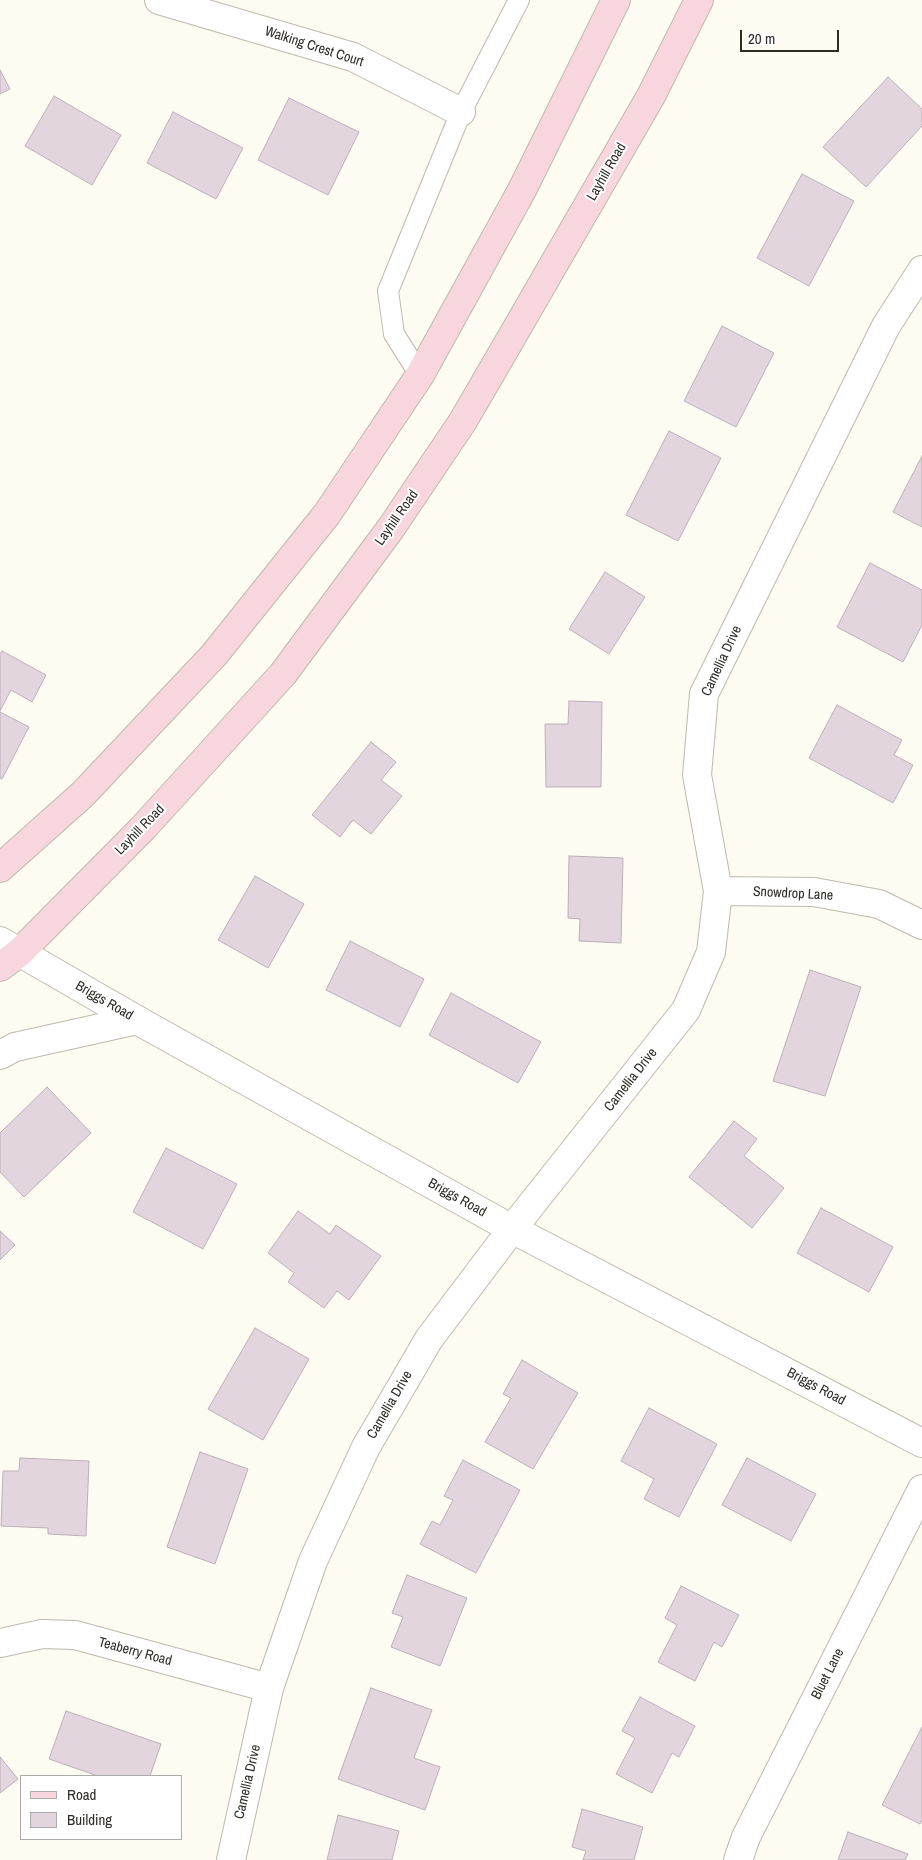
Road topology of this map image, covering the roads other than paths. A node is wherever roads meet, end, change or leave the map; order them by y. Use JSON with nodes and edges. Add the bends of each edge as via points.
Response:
{"nodes":[{"id":1,"x":159,"y":0,"type":"edge"},
{"id":2,"x":519,"y":0,"type":"edge"},
{"id":3,"x":616,"y":0,"type":"edge"},
{"id":4,"x":700,"y":0,"type":"edge"},
{"id":5,"x":461,"y":112,"type":"junction"},
{"id":6,"x":922,"y":270,"type":"edge"},
{"id":7,"x":420,"y":375,"type":"junction"},
{"id":8,"x":0,"y":868,"type":"edge"},
{"id":9,"x":718,"y":891,"type":"junction"},
{"id":10,"x":922,"y":925,"type":"edge"},
{"id":11,"x":7,"y":953,"type":"edge"},
{"id":12,"x":136,"y":1020,"type":"junction"},
{"id":13,"x":0,"y":1055,"type":"edge"},
{"id":14,"x":512,"y":1229,"type":"junction"},
{"id":15,"x":922,"y":1443,"type":"edge"},
{"id":16,"x":922,"y":1489,"type":"edge"},
{"id":17,"x":0,"y":1642,"type":"edge"},
{"id":18,"x":269,"y":1688,"type":"junction"},
{"id":19,"x":231,"y":1860,"type":"edge"},
{"id":20,"x":738,"y":1860,"type":"edge"}],
"edges":[{"from":1,"to":5,"type":"street","name":"Walking Crest Court","via":[[353,57]]},
{"from":2,"to":5,"type":"lane"},
{"from":3,"to":7,"type":"main road","via":[[522,190]]},
{"from":4,"to":11,"type":"main road","name":"Layhill Road","via":[[651,96],[463,421],[391,528],[283,674],[143,828]]},
{"from":5,"to":7,"type":"lane","via":[[388,291],[394,334]]},
{"from":6,"to":9,"type":"street","name":"Camellia Drive","via":[[886,326],[704,694],[697,775]]},
{"from":7,"to":8,"type":"main road","via":[[327,514],[235,631],[83,794]]},
{"from":9,"to":10,"type":"street","name":"Snowdrop Lane","via":[[814,892],[879,904]]},
{"from":9,"to":14,"type":"street","name":"Camellia Drive","via":[[711,952],[686,1010]]},
{"from":11,"to":12,"type":"street","name":"Briggs Road"},
{"from":12,"to":13,"type":"street","via":[[14,1047]]},
{"from":12,"to":14,"type":"street","name":"Briggs Road"},
{"from":14,"to":15,"type":"street","name":"Briggs Road"},
{"from":14,"to":18,"type":"street","name":"Camellia Drive","via":[[429,1338],[366,1447],[313,1561]]},
{"from":16,"to":20,"type":"street","name":"Bluet Lane","via":[[746,1837]]},
{"from":17,"to":18,"type":"street","name":"Teaberry Road","via":[[42,1634],[74,1635]]},
{"from":18,"to":19,"type":"street","name":"Camellia Drive"}]}
